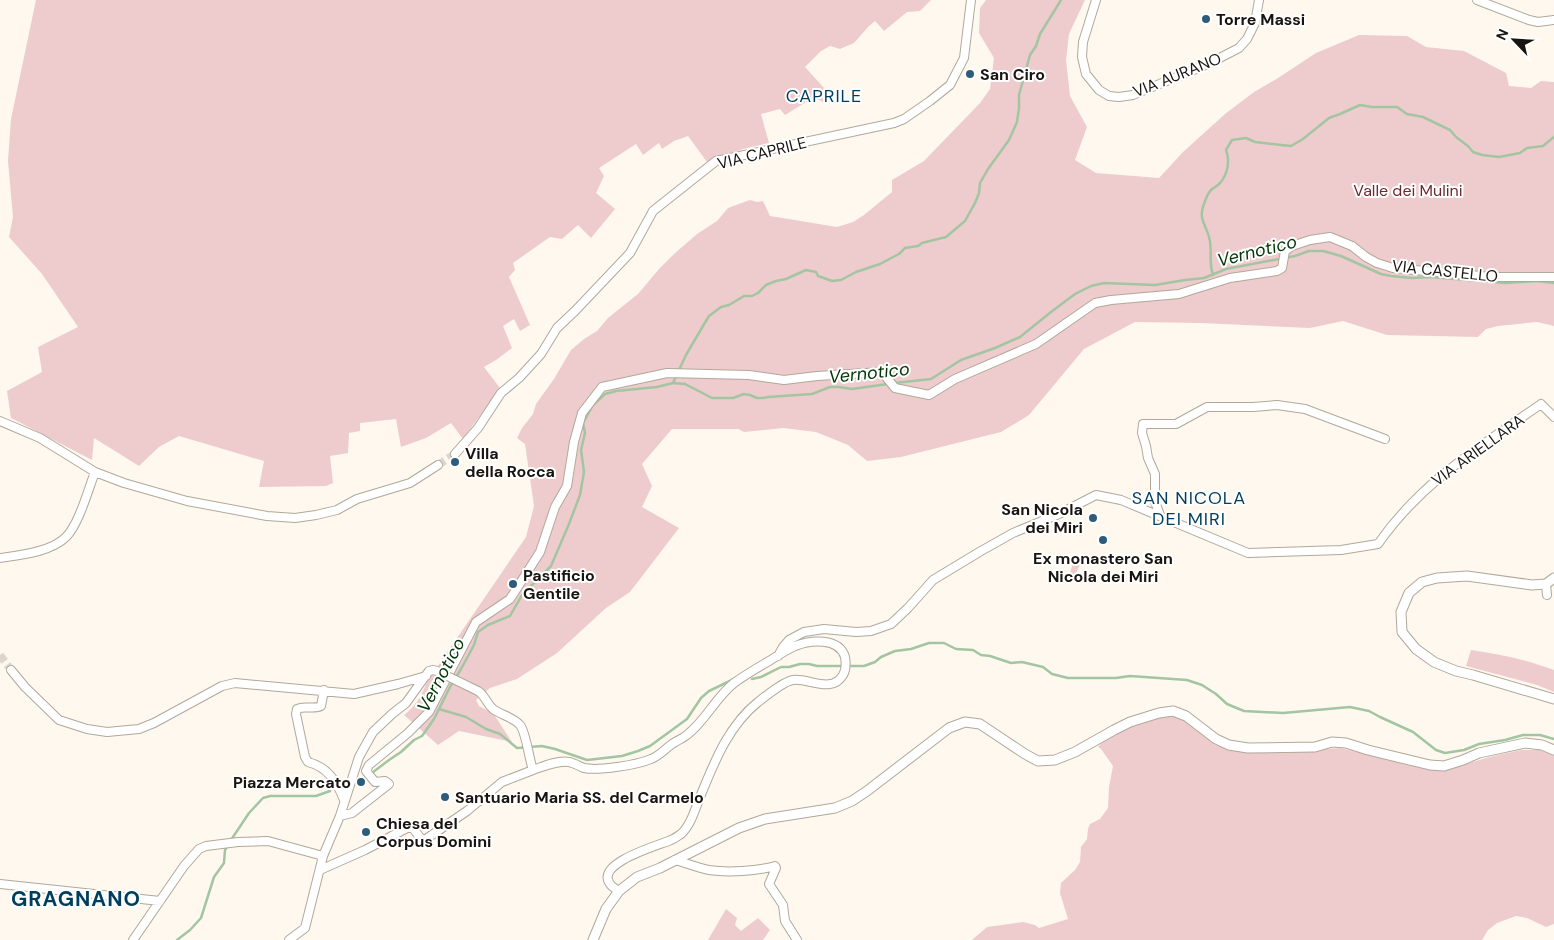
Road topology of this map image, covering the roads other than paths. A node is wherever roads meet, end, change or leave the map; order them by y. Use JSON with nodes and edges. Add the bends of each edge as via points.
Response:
{"nodes":[{"id":1,"x":971,"y":0,"type":"edge"},
{"id":2,"x":1096,"y":0,"type":"edge"},
{"id":3,"x":1259,"y":0,"type":"edge"},
{"id":4,"x":1477,"y":0,"type":"edge"},
{"id":5,"x":1554,"y":20,"type":"edge"},
{"id":6,"x":1554,"y":276,"type":"edge"},
{"id":7,"x":1554,"y":417,"type":"edge"},
{"id":8,"x":0,"y":421,"type":"edge"},
{"id":9,"x":1385,"y":439,"type":"dead end"},
{"id":10,"x":455,"y":454,"type":"tunnel mouth"},
{"id":11,"x":438,"y":465,"type":"tunnel mouth"},
{"id":12,"x":95,"y":472,"type":"junction"},
{"id":13,"x":1160,"y":515,"type":"junction"},
{"id":14,"x":0,"y":558,"type":"edge"},
{"id":15,"x":1550,"y":581,"type":"edge"},
{"id":16,"x":1548,"y":595,"type":"dead end"},
{"id":17,"x":778,"y":656,"type":"junction"},
{"id":18,"x":11,"y":670,"type":"tunnel mouth"},
{"id":19,"x":426,"y":676,"type":"junction"},
{"id":20,"x":398,"y":684,"type":"junction"},
{"id":21,"x":324,"y":690,"type":"junction"},
{"id":22,"x":410,"y":698,"type":"junction"},
{"id":23,"x":1554,"y":699,"type":"edge"},
{"id":24,"x":1554,"y":750,"type":"edge"},
{"id":25,"x":533,"y":770,"type":"junction"},
{"id":26,"x":344,"y":800,"type":"junction"},
{"id":27,"x":340,"y":816,"type":"junction"},
{"id":28,"x":323,"y":856,"type":"junction"},
{"id":29,"x":676,"y":860,"type":"junction"},
{"id":30,"x":320,"y":870,"type":"junction"},
{"id":31,"x":0,"y":884,"type":"edge"},
{"id":32,"x":618,"y":891,"type":"junction"},
{"id":33,"x":160,"y":900,"type":"junction"},
{"id":34,"x":133,"y":940,"type":"edge"},
{"id":35,"x":289,"y":940,"type":"edge"},
{"id":36,"x":594,"y":940,"type":"edge"},
{"id":37,"x":797,"y":940,"type":"edge"}],
"edges":[{"from":1,"to":10,"type":"street","name":"VIA CAPRILE","via":[[964,58],[950,85],[904,119],[716,161],[653,211],[630,252],[557,328],[541,354],[501,393],[478,428]]},
{"from":2,"to":3,"type":"street","name":"VIA AURANO","via":[[1083,42],[1086,74],[1099,90],[1119,97],[1133,95],[1239,48],[1255,23]]},
{"from":4,"to":5,"type":"street","via":[[1529,20]]},
{"from":6,"to":27,"type":"street","name":"VIA CASTELLO","via":[[1491,277],[1393,268],[1377,263],[1352,246],[1330,237],[1292,246],[1285,253],[1282,268],[1277,271],[1230,278],[1179,294],[1095,303],[1036,344],[955,379],[929,395],[895,388],[882,372],[784,380],[749,375],[667,373],[602,386],[582,413],[567,486],[555,507],[540,552],[510,599],[476,622],[429,712],[369,765],[366,771],[375,782],[385,780],[389,784],[352,813]]},
{"from":7,"to":13,"type":"street","name":"VIA ARIELLARA","via":[[1541,404],[1457,462],[1429,485],[1378,544],[1341,550],[1248,553]]},
{"from":8,"to":12,"type":"street","via":[[40,438]]},
{"from":9,"to":13,"type":"street","via":[[1305,409],[1277,405],[1207,407],[1176,424],[1143,424],[1142,433],[1155,474],[1155,502]]},
{"from":11,"to":12,"type":"street","via":[[410,483],[357,499],[337,510],[295,518],[187,501]]},
{"from":12,"to":14,"type":"street","via":[[67,537],[53,546]]},
{"from":13,"to":17,"type":"street","via":[[1121,500],[1096,495],[1013,533],[934,580],[891,624],[870,631],[824,629],[804,632],[789,640]]},
{"from":15,"to":16,"type":"street"},
{"from":15,"to":23,"type":"main road","via":[[1532,585],[1467,576],[1437,578],[1422,582],[1409,592],[1401,612],[1402,632],[1434,662]]},
{"from":17,"to":25,"type":"street","via":[[733,684],[696,727],[653,758],[638,764],[590,768],[563,762]]},
{"from":17,"to":32,"type":"street","via":[[795,646],[824,642],[841,650],[846,670],[834,683],[788,682],[742,717],[721,748],[687,827],[672,840],[634,854],[613,868],[608,880]]},
{"from":18,"to":21,"type":"street","via":[[59,720],[107,732],[139,729],[222,686],[235,683]]},
{"from":19,"to":20,"type":"street"},
{"from":19,"to":22,"type":"street"},
{"from":19,"to":25,"type":"street","bridge":true,"via":[[429,671],[438,671],[483,694],[493,709],[519,724]]},
{"from":20,"to":21,"type":"street","via":[[361,693]]},
{"from":20,"to":22,"type":"street","via":[[408,690]]},
{"from":21,"to":26,"type":"street","via":[[321,706],[302,707],[296,714],[308,762],[328,772]]},
{"from":22,"to":26,"type":"street","via":[[373,732],[359,757]]},
{"from":24,"to":29,"type":"main road","via":[[1525,743],[1479,753],[1444,766],[1332,742],[1315,747],[1248,748],[1229,745],[1173,711],[1130,722],[1055,760],[1038,760],[980,724],[965,722],[949,728],[852,801],[835,808],[765,819],[739,828]]},
{"from":25,"to":30,"type":"street","via":[[502,782],[467,811],[423,840],[411,826]]},
{"from":26,"to":27,"type":"street"},
{"from":27,"to":28,"type":"street"},
{"from":28,"to":30,"type":"street"},
{"from":28,"to":33,"type":"street","via":[[268,841],[206,846],[184,866]]},
{"from":29,"to":32,"type":"main road","via":[[637,876]]},
{"from":29,"to":37,"type":"street","via":[[726,871],[775,866],[769,884],[783,906],[785,920]]},
{"from":30,"to":35,"type":"street","via":[[305,928]]},
{"from":31,"to":33,"type":"street"},
{"from":32,"to":36,"type":"main road","via":[[606,909]]},
{"from":33,"to":34,"type":"street"}]}
